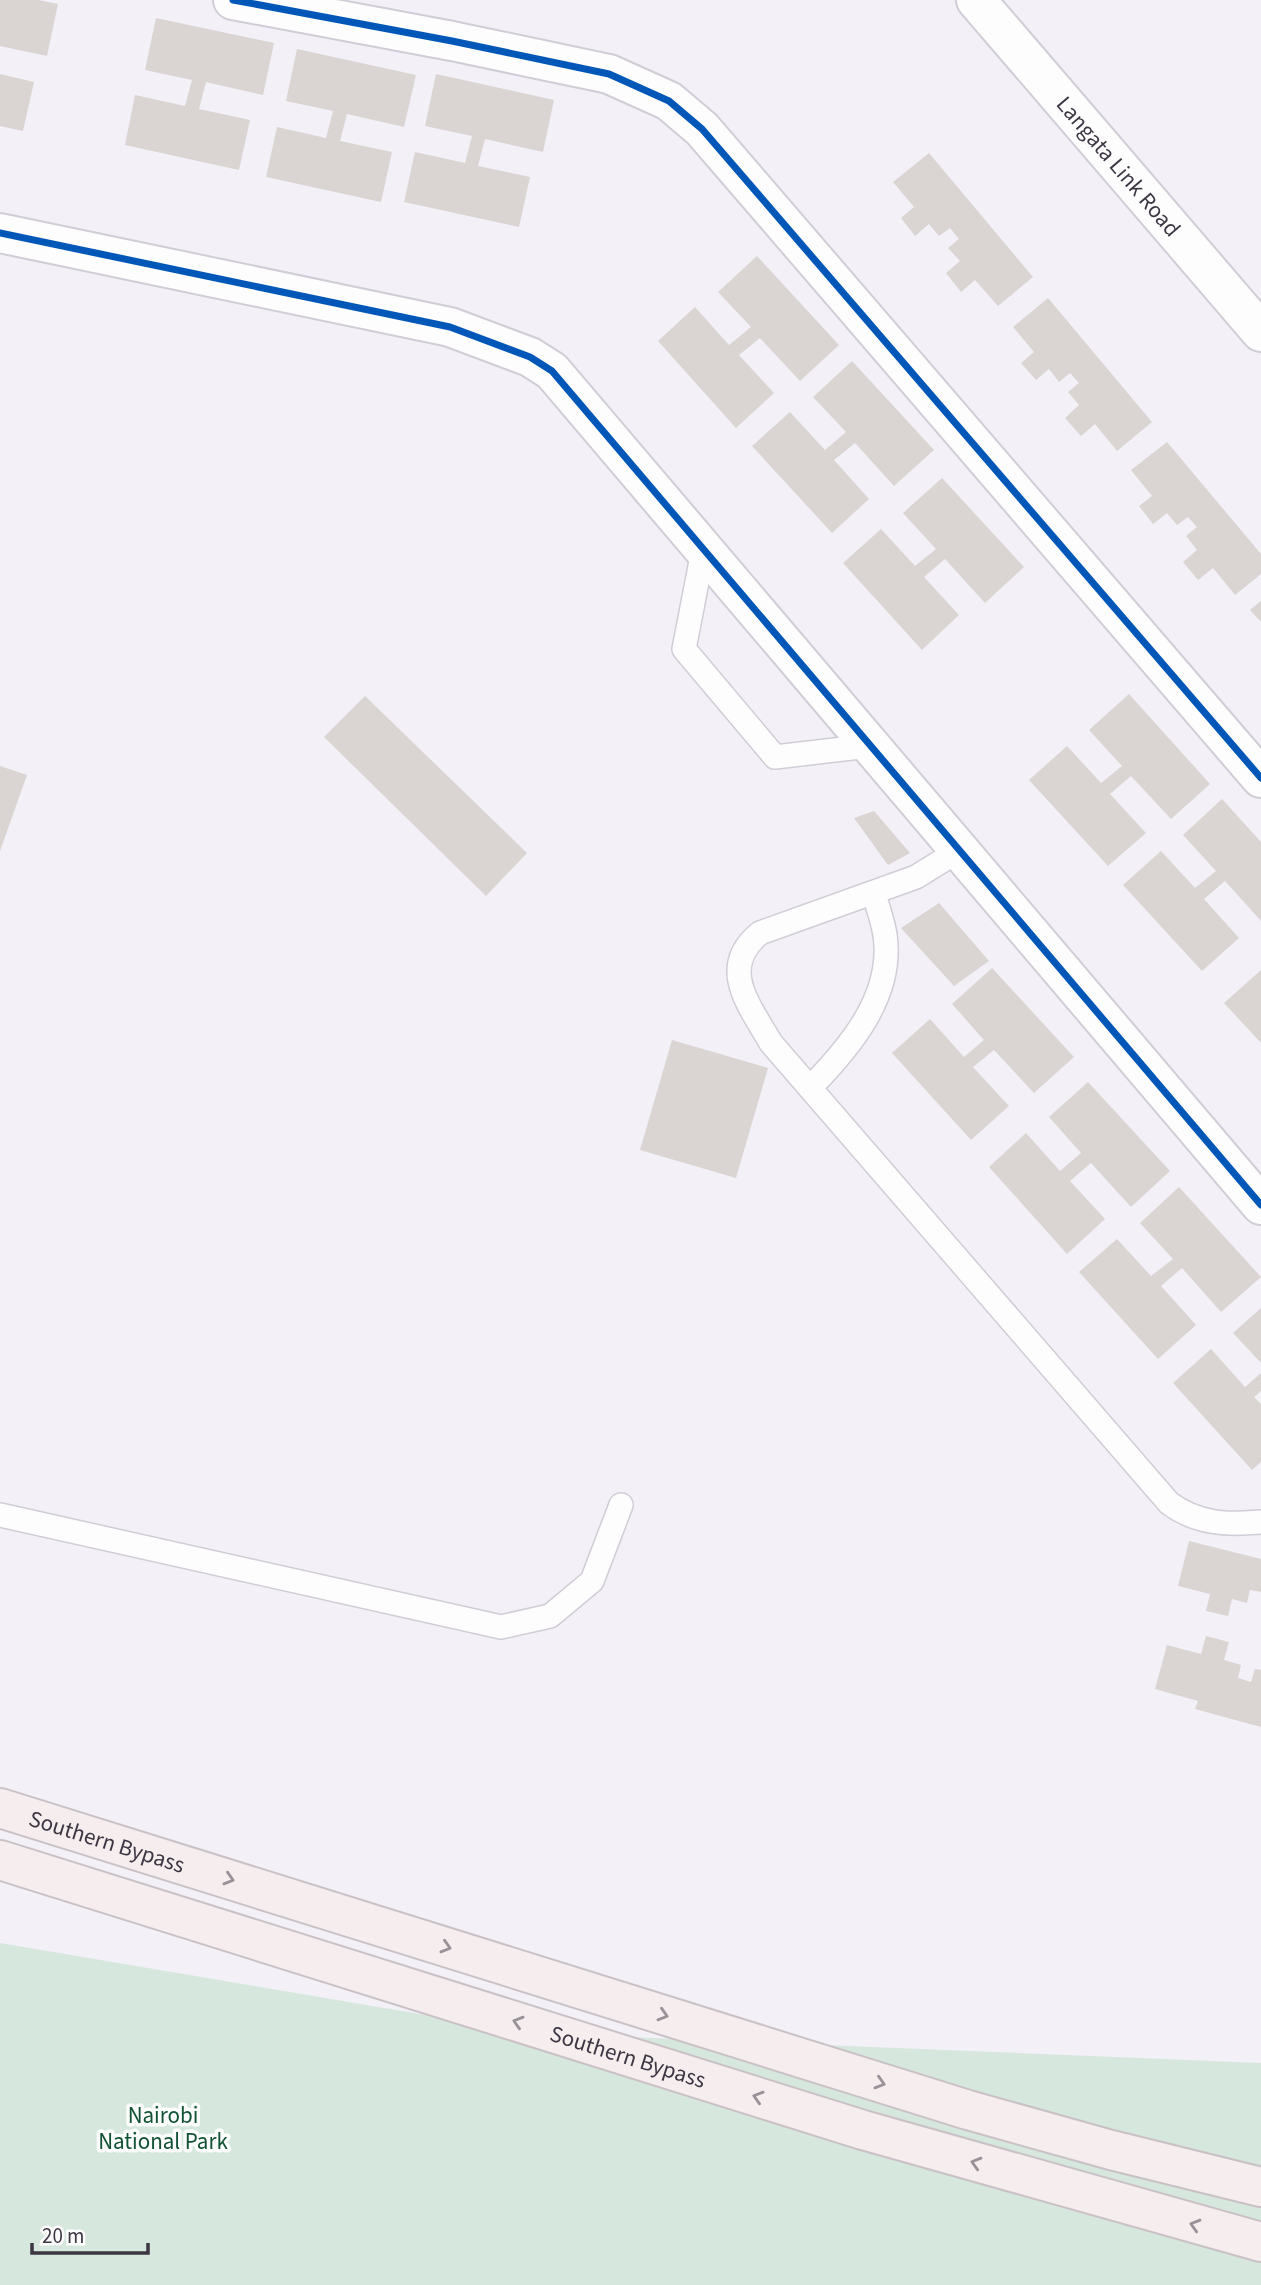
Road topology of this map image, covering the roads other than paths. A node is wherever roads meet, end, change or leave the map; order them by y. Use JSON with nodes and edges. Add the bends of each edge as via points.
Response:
{"nodes":[{"id":1,"x":233,"y":0,"type":"edge"},
{"id":2,"x":976,"y":0,"type":"edge"},
{"id":3,"x":0,"y":233,"type":"edge"},
{"id":4,"x":1261,"y":332,"type":"edge"},
{"id":5,"x":704,"y":546,"type":"junction"},
{"id":6,"x":869,"y":746,"type":"junction"},
{"id":7,"x":1261,"y":778,"type":"edge"},
{"id":8,"x":958,"y":851,"type":"junction"},
{"id":9,"x":874,"y":892,"type":"junction"},
{"id":10,"x":810,"y":1088,"type":"junction"},
{"id":11,"x":1261,"y":1205,"type":"edge"},
{"id":12,"x":621,"y":1505,"type":"dead end"},
{"id":13,"x":0,"y":1515,"type":"edge"},
{"id":14,"x":1261,"y":1522,"type":"edge"},
{"id":15,"x":0,"y":1808,"type":"edge"},
{"id":16,"x":0,"y":1860,"type":"edge"},
{"id":17,"x":1261,"y":2187,"type":"edge"},
{"id":18,"x":1261,"y":2242,"type":"edge"}],
"edges":[{"from":1,"to":7,"type":"street","via":[[610,74],[669,101],[702,130]]},
{"from":2,"to":4,"type":"street","name":"Langata Link Road"},
{"from":3,"to":5,"type":"street","via":[[450,327],[530,357],[572,390]]},
{"from":5,"to":6,"type":"street"},
{"from":5,"to":6,"type":"lane","via":[[684,649],[775,757]]},
{"from":6,"to":8,"type":"street"},
{"from":8,"to":9,"type":"lane","via":[[916,877]]},
{"from":8,"to":11,"type":"street"},
{"from":9,"to":10,"type":"lane","via":[[885,937],[875,1000],[844,1053]]},
{"from":9,"to":10,"type":"lane","via":[[760,933],[740,960],[739,985],[771,1043]]},
{"from":10,"to":14,"type":"lane","via":[[1169,1503],[1186,1516],[1206,1522]]},
{"from":12,"to":13,"type":"lane","via":[[592,1581],[550,1616],[501,1628]]},
{"from":15,"to":17,"type":"highway","name":"Southern Bypass","one_way":true,"via":[[968,2110]]},
{"from":18,"to":16,"type":"highway","name":"Southern Bypass","one_way":true,"via":[[850,2126]]}]}
